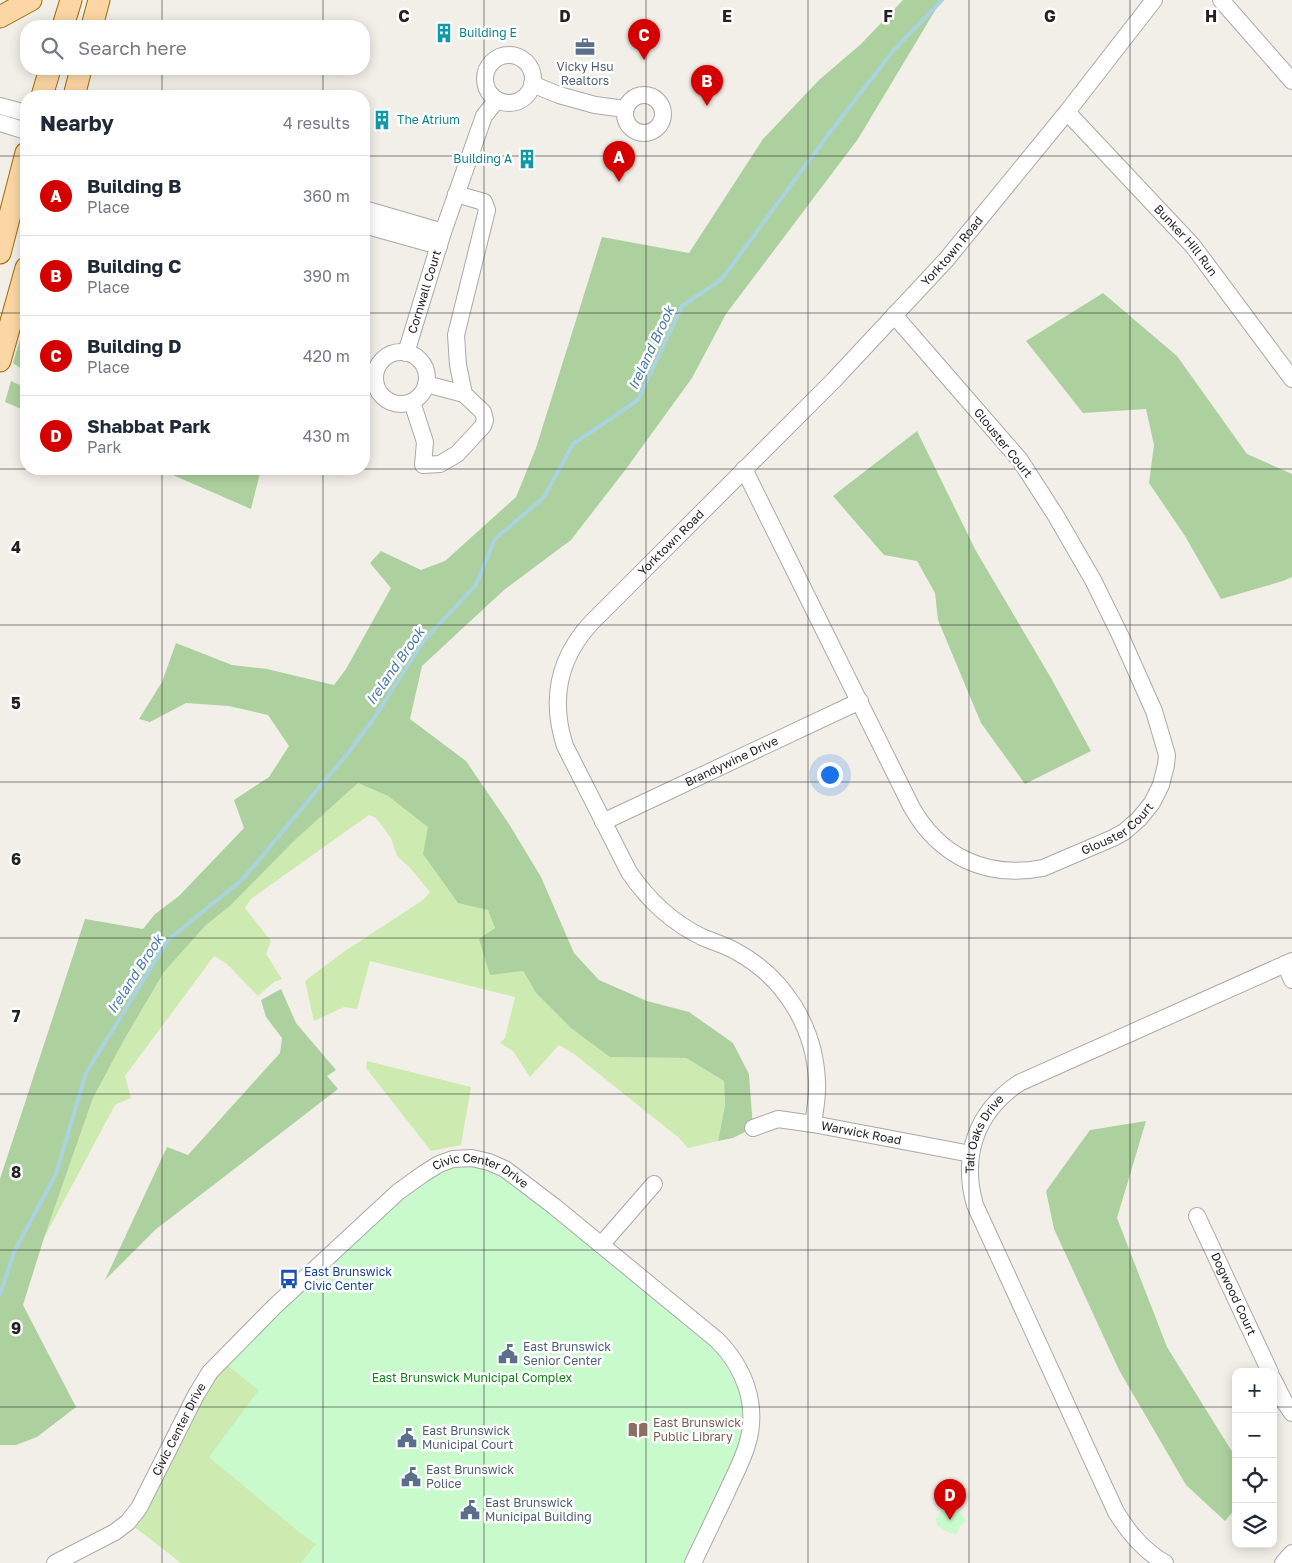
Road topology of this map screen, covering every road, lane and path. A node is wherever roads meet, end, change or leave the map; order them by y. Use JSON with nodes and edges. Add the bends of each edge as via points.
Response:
{"nodes":[{"id":1,"x":31,"y":0,"type":"edge"},
{"id":2,"x":72,"y":0,"type":"edge"},
{"id":3,"x":99,"y":0,"type":"edge"},
{"id":4,"x":1154,"y":0,"type":"edge"},
{"id":5,"x":1221,"y":0,"type":"edge"},
{"id":6,"x":0,"y":17,"type":"edge"},
{"id":7,"x":65,"y":20,"type":"edge"},
{"id":8,"x":94,"y":20,"type":"edge"},
{"id":9,"x":48,"y":75,"type":"edge"},
{"id":10,"x":79,"y":75,"type":"edge"},
{"id":11,"x":1292,"y":81,"type":"edge"},
{"id":12,"x":532,"y":84,"type":"junction"},
{"id":13,"x":44,"y":90,"type":"edge"},
{"id":14,"x":76,"y":90,"type":"edge"},
{"id":15,"x":497,"y":100,"type":"junction"},
{"id":16,"x":0,"y":106,"type":"edge"},
{"id":17,"x":625,"y":109,"type":"dead end"},
{"id":18,"x":20,"y":111,"type":"edge"},
{"id":19,"x":1067,"y":112,"type":"junction"},
{"id":20,"x":0,"y":123,"type":"edge"},
{"id":21,"x":20,"y":129,"type":"edge"},
{"id":22,"x":20,"y":176,"type":"edge"},
{"id":23,"x":456,"y":194,"type":"junction"},
{"id":24,"x":370,"y":211,"type":"edge"},
{"id":25,"x":370,"y":226,"type":"edge"},
{"id":26,"x":441,"y":239,"type":"junction"},
{"id":27,"x":0,"y":253,"type":"edge"},
{"id":28,"x":20,"y":289,"type":"edge"},
{"id":29,"x":894,"y":315,"type":"junction"},
{"id":30,"x":406,"y":353,"type":"junction"},
{"id":31,"x":0,"y":360,"type":"edge"},
{"id":32,"x":1292,"y":379,"type":"edge"},
{"id":33,"x":426,"y":384,"type":"junction"},
{"id":34,"x":464,"y":394,"type":"junction"},
{"id":35,"x":412,"y":402,"type":"junction"},
{"id":36,"x":744,"y":469,"type":"junction"},
{"id":37,"x":860,"y":701,"type":"junction"},
{"id":38,"x":604,"y":822,"type":"junction"},
{"id":39,"x":1288,"y":962,"type":"edge"},
{"id":40,"x":1292,"y":980,"type":"edge"},
{"id":41,"x":813,"y":1124,"type":"junction"},
{"id":42,"x":753,"y":1128,"type":"dead end"},
{"id":43,"x":971,"y":1154,"type":"junction"},
{"id":44,"x":654,"y":1184,"type":"dead end"},
{"id":45,"x":1197,"y":1216,"type":"dead end"},
{"id":46,"x":601,"y":1244,"type":"junction"},
{"id":47,"x":1268,"y":1368,"type":"edge"},
{"id":48,"x":1277,"y":1387,"type":"edge"},
{"id":49,"x":1292,"y":1413,"type":"edge"},
{"id":50,"x":1292,"y":1552,"type":"edge"},
{"id":51,"x":55,"y":1563,"type":"edge"},
{"id":52,"x":694,"y":1563,"type":"edge"},
{"id":53,"x":1165,"y":1563,"type":"edge"},
{"id":54,"x":1283,"y":1563,"type":"edge"}],
"edges":[{"from":1,"to":6,"type":"main road"},
{"from":2,"to":7,"type":"main road"},
{"from":3,"to":8,"type":"main road"},
{"from":4,"to":19,"type":"street","name":"Yorktown Road"},
{"from":5,"to":11,"type":"street"},
{"from":9,"to":13,"type":"main road"},
{"from":10,"to":14,"type":"main road"},
{"from":12,"to":15,"type":"street","via":[[530,91],[519,101]]},
{"from":12,"to":15,"type":"street","via":[[533,76],[526,62],[513,55],[499,57],[489,66],[485,79],[488,90]]},
{"from":12,"to":17,"type":"street","via":[[594,105]]},
{"from":15,"to":23,"type":"street","name":"Cornwall Court","via":[[484,116]]},
{"from":16,"to":18,"type":"street"},
{"from":19,"to":29,"type":"street","name":"Yorktown Road","via":[[946,260]]},
{"from":19,"to":32,"type":"street","name":"Bunker Hill Run","via":[[1193,246]]},
{"from":20,"to":21,"type":"street"},
{"from":22,"to":27,"type":"main road"},
{"from":23,"to":26,"type":"street","name":"Cornwall Court"},
{"from":23,"to":34,"type":"street","via":[[484,202],[487,210],[456,335]]},
{"from":24,"to":26,"type":"street"},
{"from":25,"to":26,"type":"street"},
{"from":26,"to":30,"type":"street","name":"Cornwall Court"},
{"from":28,"to":31,"type":"main road"},
{"from":29,"to":36,"type":"street","name":"Yorktown Road"},
{"from":29,"to":37,"type":"street","name":"Glouster Court","via":[[1020,460],[1056,516],[1097,588],[1154,711],[1167,755],[1164,775],[1146,811],[1132,826],[1113,838],[1043,868],[1019,872],[983,867],[950,852],[924,827]]},
{"from":30,"to":33,"type":"street","via":[[420,361],[427,375]]},
{"from":30,"to":35,"type":"street","via":[[397,352],[381,361],[376,368],[375,386],[379,394],[394,404]]},
{"from":33,"to":34,"type":"street"},
{"from":33,"to":35,"type":"street","via":[[419,398]]},
{"from":34,"to":35,"type":"street","via":[[483,412],[483,426],[456,454],[440,464],[424,465],[425,442]]},
{"from":36,"to":37,"type":"street","name":"Glouster Court"},
{"from":36,"to":38,"type":"street","name":"Yorktown Road","via":[[591,623],[565,663],[558,698],[561,734]]},
{"from":37,"to":38,"type":"street","name":"Brandywine Drive"},
{"from":38,"to":41,"type":"street","name":"Yorktown Road","via":[[629,872],[661,911],[689,930],[751,960],[786,994],[803,1022],[813,1052],[817,1084]]},
{"from":39,"to":40,"type":"street"},
{"from":39,"to":43,"type":"street","name":"Tall Oaks Drive","via":[[1019,1083],[988,1112],[977,1131]]},
{"from":41,"to":42,"type":"street","name":"Warwick Road","via":[[778,1120]]},
{"from":41,"to":43,"type":"street","name":"Warwick Road"},
{"from":43,"to":53,"type":"street","name":"Tall Oaks Drive","via":[[970,1184],[975,1205],[1116,1512],[1141,1546]]},
{"from":44,"to":46,"type":"street"},
{"from":45,"to":47,"type":"street","name":"Dogwood Court"},
{"from":46,"to":51,"type":"street","name":"Civic Center Drive","via":[[505,1169],[472,1158],[439,1164],[398,1192],[274,1307],[210,1372],[139,1508],[128,1522]]},
{"from":46,"to":52,"type":"street","name":"Civic Center Drive","via":[[717,1340],[731,1356],[746,1384],[752,1415],[750,1436]]},
{"from":48,"to":49,"type":"street"},
{"from":50,"to":54,"type":"street"}]}
